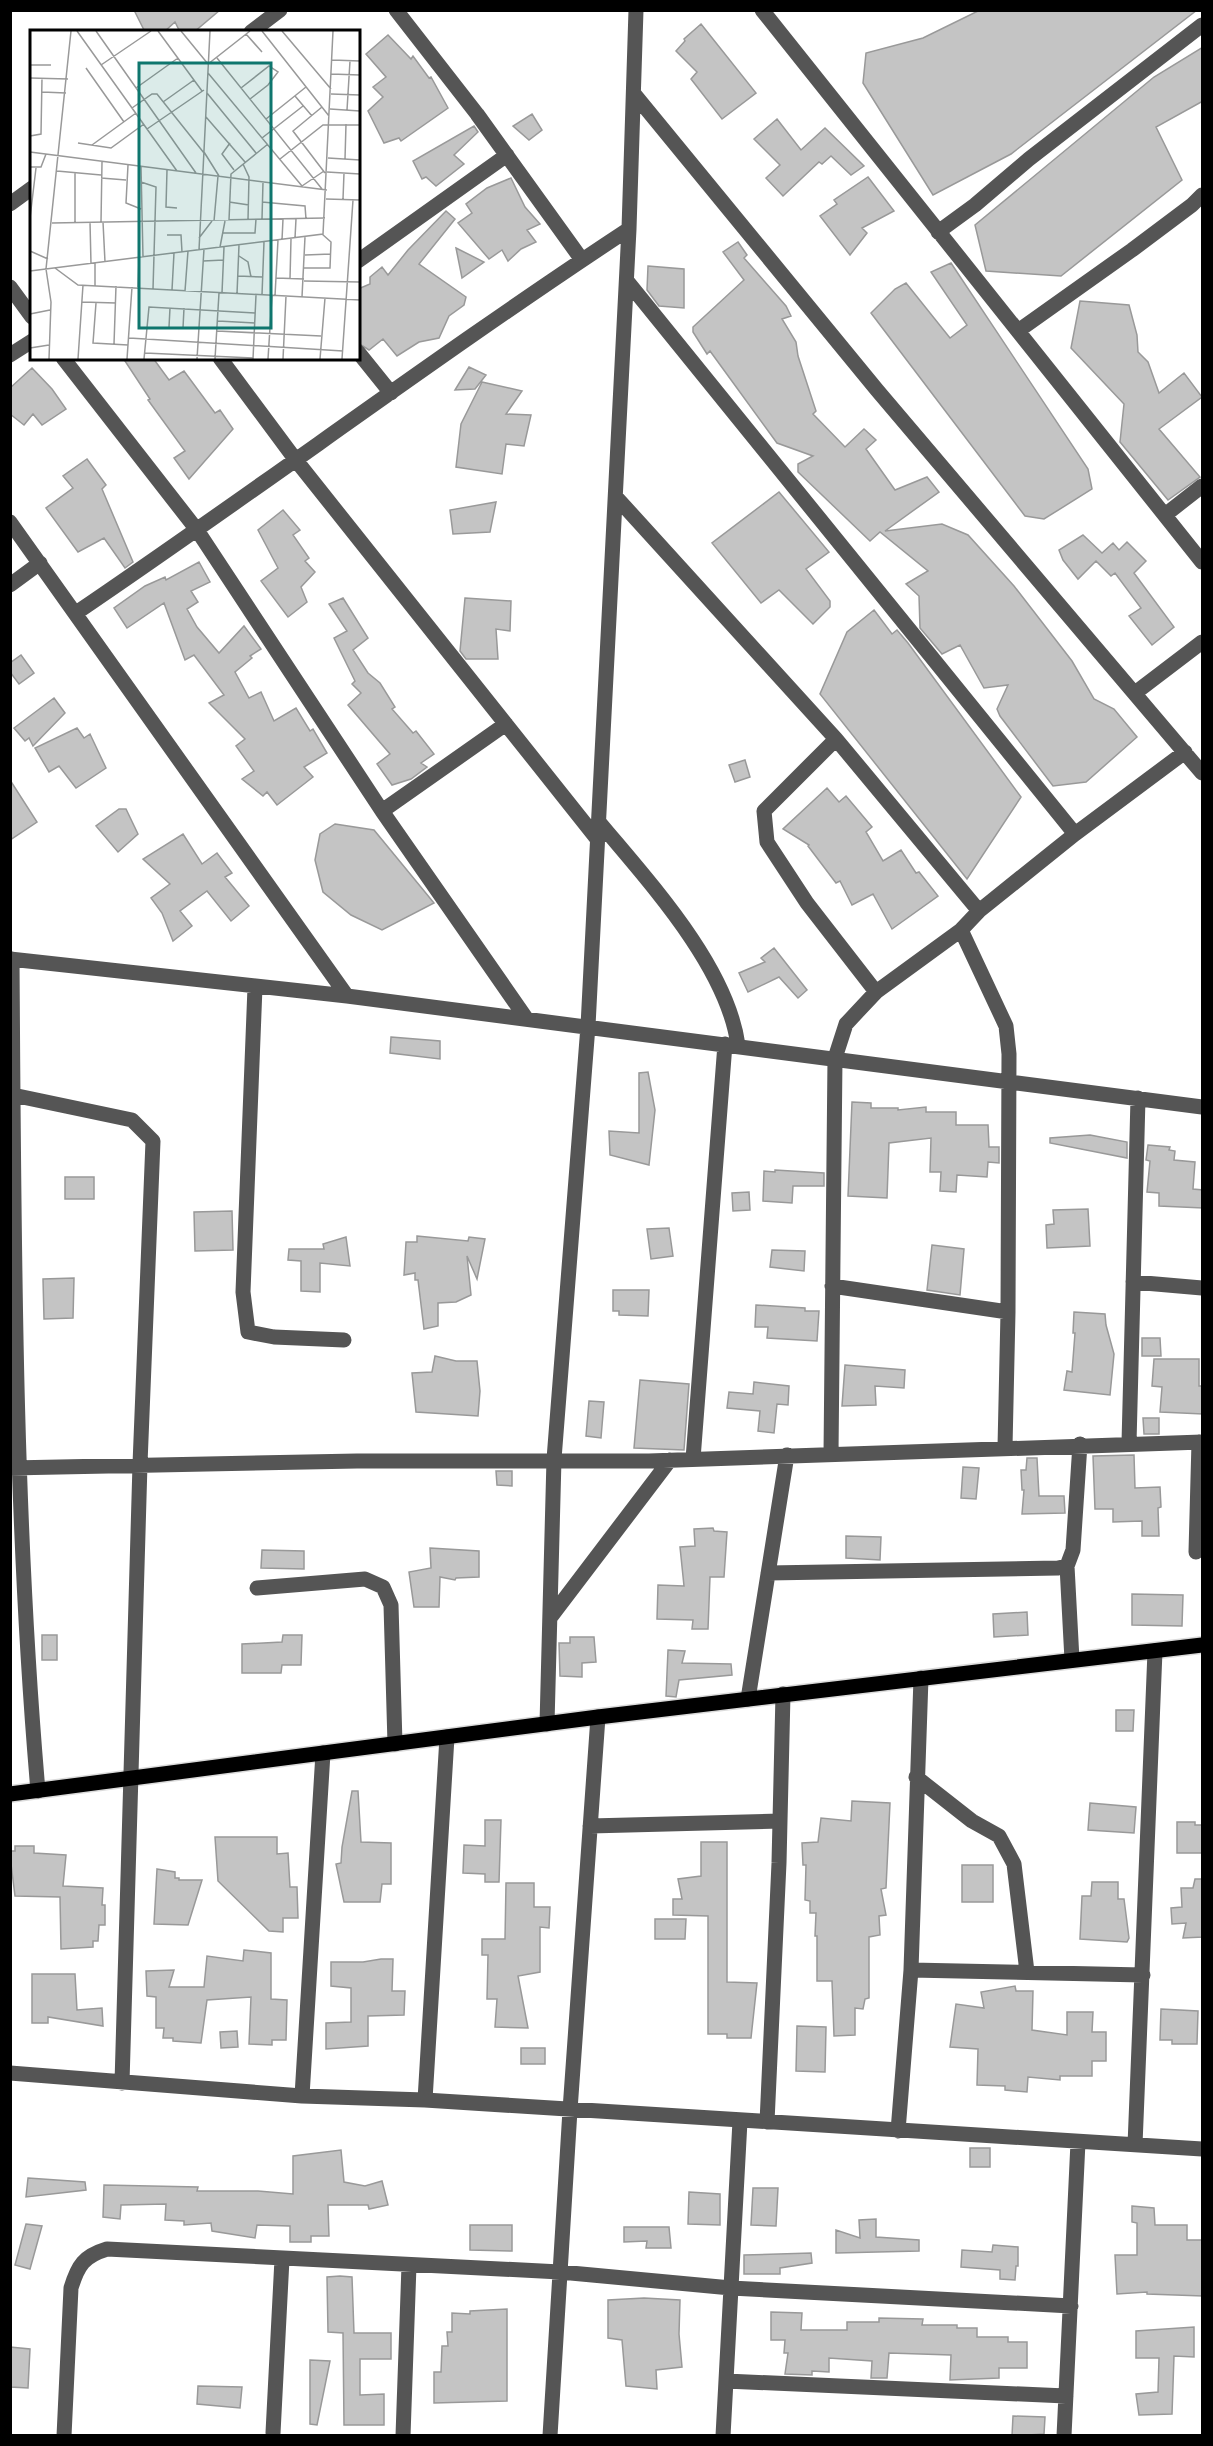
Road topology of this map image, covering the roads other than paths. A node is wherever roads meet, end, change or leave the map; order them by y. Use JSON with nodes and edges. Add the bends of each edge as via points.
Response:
{"nodes":[{"id":1,"x":280,"y":10,"type":"edge"},
{"id":2,"x":396,"y":10,"type":"edge"},
{"id":3,"x":762,"y":10,"type":"edge"},
{"id":4,"x":636,"y":11,"type":"edge"},
{"id":5,"x":1203,"y":25,"type":"edge"},
{"id":6,"x":254,"y":30,"type":"edge"},
{"id":7,"x":635,"y":95,"type":"junction"},
{"id":8,"x":507,"y":155,"type":"junction"},
{"id":9,"x":30,"y":189,"type":"edge"},
{"id":10,"x":1203,"y":195,"type":"edge"},
{"id":11,"x":10,"y":204,"type":"edge"},
{"id":12,"x":629,"y":229,"type":"junction"},
{"id":13,"x":938,"y":232,"type":"junction"},
{"id":14,"x":360,"y":260,"type":"edge"},
{"id":15,"x":582,"y":260,"type":"junction"},
{"id":16,"x":627,"y":281,"type":"junction"},
{"id":17,"x":10,"y":287,"type":"edge"},
{"id":18,"x":30,"y":314,"type":"edge"},
{"id":19,"x":1018,"y":331,"type":"junction"},
{"id":20,"x":30,"y":341,"type":"edge"},
{"id":21,"x":360,"y":354,"type":"edge"},
{"id":22,"x":10,"y":355,"type":"edge"},
{"id":23,"x":65,"y":360,"type":"edge"},
{"id":24,"x":223,"y":360,"type":"edge"},
{"id":25,"x":391,"y":393,"type":"junction"},
{"id":26,"x":295,"y":459,"type":"junction"},
{"id":27,"x":1203,"y":486,"type":"edge"},
{"id":28,"x":616,"y":497,"type":"junction"},
{"id":29,"x":1165,"y":515,"type":"junction"},
{"id":30,"x":10,"y":522,"type":"edge"},
{"id":31,"x":197,"y":530,"type":"junction"},
{"id":32,"x":1203,"y":562,"type":"edge"},
{"id":33,"x":40,"y":563,"type":"junction"},
{"id":34,"x":10,"y":585,"type":"edge"},
{"id":35,"x":76,"y":613,"type":"junction"},
{"id":36,"x":1203,"y":642,"type":"edge"},
{"id":37,"x":1135,"y":693,"type":"junction"},
{"id":38,"x":506,"y":724,"type":"junction"},
{"id":39,"x":836,"y":739,"type":"junction"},
{"id":40,"x":1185,"y":752,"type":"junction"},
{"id":41,"x":1203,"y":773,"type":"edge"},
{"id":42,"x":382,"y":811,"type":"junction"},
{"id":43,"x":599,"y":822,"type":"junction"},
{"id":44,"x":1075,"y":834,"type":"junction"},
{"id":45,"x":598,"y":840,"type":"junction"},
{"id":46,"x":979,"y":911,"type":"junction"},
{"id":47,"x":961,"y":930,"type":"junction"},
{"id":48,"x":11,"y":959,"type":"edge"},
{"id":49,"x":255,"y":987,"type":"junction"},
{"id":50,"x":876,"y":992,"type":"junction"},
{"id":51,"x":347,"y":996,"type":"junction"},
{"id":52,"x":526,"y":1018,"type":"junction"},
{"id":53,"x":588,"y":1026,"type":"junction"},
{"id":54,"x":732,"y":1045,"type":"junction"},
{"id":55,"x":835,"y":1058,"type":"junction"},
{"id":56,"x":1008,"y":1083,"type":"junction"},
{"id":57,"x":13,"y":1095,"type":"junction"},
{"id":58,"x":1138,"y":1098,"type":"junction"},
{"id":59,"x":1203,"y":1107,"type":"edge"},
{"id":60,"x":1133,"y":1282,"type":"junction"},
{"id":61,"x":832,"y":1286,"type":"junction"},
{"id":62,"x":1203,"y":1288,"type":"edge"},
{"id":63,"x":1008,"y":1312,"type":"junction"},
{"id":64,"x":344,"y":1340,"type":"dead end"},
{"id":65,"x":13,"y":1343,"type":"edge"},
{"id":66,"x":1201,"y":1442,"type":"edge"},
{"id":67,"x":1129,"y":1443,"type":"junction"},
{"id":68,"x":1080,"y":1444,"type":"junction"},
{"id":69,"x":1005,"y":1448,"type":"junction"},
{"id":70,"x":831,"y":1454,"type":"junction"},
{"id":71,"x":787,"y":1455,"type":"junction"},
{"id":72,"x":554,"y":1459,"type":"junction"},
{"id":73,"x":693,"y":1459,"type":"junction"},
{"id":74,"x":670,"y":1460,"type":"junction"},
{"id":75,"x":140,"y":1464,"type":"junction"},
{"id":76,"x":15,"y":1467,"type":"edge"},
{"id":77,"x":1196,"y":1552,"type":"dead end"},
{"id":78,"x":1067,"y":1566,"type":"junction"},
{"id":79,"x":768,"y":1573,"type":"junction"},
{"id":80,"x":257,"y":1588,"type":"dead end"},
{"id":81,"x":549,"y":1618,"type":"junction"},
{"id":82,"x":1203,"y":1645,"type":"edge"},
{"id":83,"x":1155,"y":1651,"type":"junction"},
{"id":84,"x":1072,"y":1660,"type":"junction"},
{"id":85,"x":921,"y":1678,"type":"junction"},
{"id":86,"x":783,"y":1694,"type":"junction"},
{"id":87,"x":748,"y":1698,"type":"junction"},
{"id":88,"x":598,"y":1717,"type":"junction"},
{"id":89,"x":547,"y":1724,"type":"junction"},
{"id":90,"x":447,"y":1737,"type":"junction"},
{"id":91,"x":395,"y":1744,"type":"junction"},
{"id":92,"x":322,"y":1754,"type":"junction"},
{"id":93,"x":916,"y":1777,"type":"junction"},
{"id":94,"x":132,"y":1780,"type":"junction"},
{"id":95,"x":38,"y":1791,"type":"junction"},
{"id":96,"x":10,"y":1794,"type":"edge"},
{"id":97,"x":780,"y":1821,"type":"junction"},
{"id":98,"x":590,"y":1826,"type":"junction"},
{"id":99,"x":911,"y":1970,"type":"junction"},
{"id":100,"x":1027,"y":1972,"type":"junction"},
{"id":101,"x":1143,"y":1975,"type":"junction"},
{"id":102,"x":10,"y":2073,"type":"edge"},
{"id":103,"x":122,"y":2083,"type":"junction"},
{"id":104,"x":302,"y":2096,"type":"junction"},
{"id":105,"x":425,"y":2100,"type":"junction"},
{"id":106,"x":570,"y":2110,"type":"junction"},
{"id":107,"x":740,"y":2121,"type":"junction"},
{"id":108,"x":766,"y":2122,"type":"junction"},
{"id":109,"x":898,"y":2131,"type":"junction"},
{"id":110,"x":1078,"y":2142,"type":"junction"},
{"id":111,"x":1135,"y":2145,"type":"junction"},
{"id":112,"x":1203,"y":2149,"type":"edge"},
{"id":113,"x":282,"y":2259,"type":"junction"},
{"id":114,"x":409,"y":2265,"type":"junction"},
{"id":115,"x":560,"y":2272,"type":"junction"},
{"id":116,"x":731,"y":2288,"type":"junction"},
{"id":117,"x":1071,"y":2306,"type":"junction"},
{"id":118,"x":726,"y":2381,"type":"junction"},
{"id":119,"x":1066,"y":2396,"type":"junction"},
{"id":120,"x":273,"y":2433,"type":"dead end"},
{"id":121,"x":64,"y":2436,"type":"edge"},
{"id":122,"x":403,"y":2436,"type":"edge"},
{"id":123,"x":550,"y":2436,"type":"edge"},
{"id":124,"x":723,"y":2436,"type":"edge"},
{"id":125,"x":1064,"y":2436,"type":"edge"}],
"edges":[{"from":1,"to":6,"type":"street"},
{"from":2,"to":8,"type":"street"},
{"from":3,"to":13,"type":"street"},
{"from":4,"to":7,"type":"street"},
{"from":5,"to":13,"type":"street"},
{"from":7,"to":12,"type":"street"},
{"from":7,"to":37,"type":"street","via":[[877,390]]},
{"from":8,"to":14,"type":"street"},
{"from":8,"to":15,"type":"street"},
{"from":9,"to":11,"type":"street"},
{"from":10,"to":19,"type":"street"},
{"from":12,"to":15,"type":"street"},
{"from":12,"to":16,"type":"street"},
{"from":13,"to":19,"type":"street"},
{"from":15,"to":25,"type":"street"},
{"from":16,"to":28,"type":"street"},
{"from":16,"to":44,"type":"street"},
{"from":17,"to":18,"type":"street"},
{"from":19,"to":29,"type":"street"},
{"from":20,"to":22,"type":"street"},
{"from":21,"to":25,"type":"street"},
{"from":23,"to":31,"type":"street"},
{"from":24,"to":26,"type":"street"},
{"from":25,"to":26,"type":"street"},
{"from":26,"to":31,"type":"street"},
{"from":26,"to":38,"type":"street"},
{"from":27,"to":29,"type":"street"},
{"from":28,"to":39,"type":"street"},
{"from":28,"to":43,"type":"street"},
{"from":29,"to":32,"type":"street"},
{"from":30,"to":33,"type":"street"},
{"from":31,"to":35,"type":"street"},
{"from":31,"to":42,"type":"street"},
{"from":33,"to":34,"type":"street"},
{"from":33,"to":35,"type":"street"},
{"from":35,"to":51,"type":"street"},
{"from":36,"to":37,"type":"street"},
{"from":37,"to":40,"type":"street"},
{"from":38,"to":42,"type":"street"},
{"from":38,"to":45,"type":"street"},
{"from":39,"to":46,"type":"street"},
{"from":39,"to":50,"type":"street","via":[[764,810],[768,842],[807,903]]},
{"from":40,"to":41,"type":"street"},
{"from":40,"to":44,"type":"street"},
{"from":42,"to":52,"type":"street"},
{"from":43,"to":45,"type":"street"},
{"from":43,"to":54,"type":"street","via":[[683,926],[705,962],[735,1023]]},
{"from":44,"to":46,"type":"street"},
{"from":45,"to":53,"type":"street"},
{"from":46,"to":47,"type":"street"},
{"from":47,"to":50,"type":"street"},
{"from":47,"to":56,"type":"street","via":[[1006,1026]]},
{"from":48,"to":49,"type":"street"},
{"from":48,"to":57,"type":"street"},
{"from":49,"to":51,"type":"street"},
{"from":49,"to":64,"type":"street","via":[[243,1292],[248,1332]]},
{"from":50,"to":55,"type":"street","via":[[846,1023]]},
{"from":51,"to":52,"type":"street"},
{"from":52,"to":53,"type":"street"},
{"from":53,"to":54,"type":"street"},
{"from":53,"to":72,"type":"street"},
{"from":54,"to":55,"type":"street"},
{"from":54,"to":73,"type":"street"},
{"from":55,"to":56,"type":"street"},
{"from":55,"to":61,"type":"street"},
{"from":56,"to":58,"type":"street"},
{"from":56,"to":63,"type":"street"},
{"from":57,"to":65,"type":"street"},
{"from":57,"to":75,"type":"street","via":[[132,1120],[153,1142]]},
{"from":58,"to":59,"type":"street"},
{"from":58,"to":60,"type":"street"},
{"from":60,"to":62,"type":"street"},
{"from":60,"to":67,"type":"street"},
{"from":61,"to":63,"type":"street"},
{"from":61,"to":70,"type":"street"},
{"from":63,"to":69,"type":"street"},
{"from":65,"to":76,"type":"street"},
{"from":66,"to":67,"type":"street"},
{"from":66,"to":77,"type":"street"},
{"from":67,"to":68,"type":"street"},
{"from":68,"to":69,"type":"street"},
{"from":68,"to":78,"type":"street","via":[[1074,1550]]},
{"from":69,"to":70,"type":"street"},
{"from":70,"to":71,"type":"street"},
{"from":71,"to":73,"type":"street"},
{"from":71,"to":79,"type":"street"},
{"from":72,"to":74,"type":"street"},
{"from":72,"to":75,"type":"street"},
{"from":72,"to":81,"type":"street"},
{"from":73,"to":74,"type":"street"},
{"from":74,"to":81,"type":"street"},
{"from":75,"to":76,"type":"street"},
{"from":75,"to":94,"type":"street"},
{"from":76,"to":95,"type":"street"},
{"from":78,"to":79,"type":"street"},
{"from":78,"to":84,"type":"street"},
{"from":79,"to":87,"type":"street"},
{"from":80,"to":91,"type":"street","via":[[365,1579],[383,1587],[391,1605]]},
{"from":81,"to":89,"type":"street"},
{"from":82,"to":83,"type":"main road"},
{"from":83,"to":84,"type":"main road"},
{"from":83,"to":101,"type":"street"},
{"from":84,"to":85,"type":"main road"},
{"from":85,"to":86,"type":"main road"},
{"from":85,"to":93,"type":"street"},
{"from":86,"to":87,"type":"main road"},
{"from":86,"to":97,"type":"street"},
{"from":87,"to":88,"type":"main road"},
{"from":88,"to":89,"type":"main road"},
{"from":88,"to":98,"type":"street"},
{"from":89,"to":90,"type":"main road"},
{"from":90,"to":91,"type":"main road"},
{"from":90,"to":105,"type":"street"},
{"from":91,"to":92,"type":"main road"},
{"from":92,"to":94,"type":"main road"},
{"from":92,"to":104,"type":"street"},
{"from":93,"to":99,"type":"street"},
{"from":93,"to":100,"type":"street","via":[[972,1821],[999,1836],[1014,1864]]},
{"from":94,"to":95,"type":"main road"},
{"from":94,"to":103,"type":"street"},
{"from":95,"to":96,"type":"main road"},
{"from":97,"to":98,"type":"street"},
{"from":97,"to":108,"type":"street"},
{"from":98,"to":106,"type":"street"},
{"from":99,"to":100,"type":"street"},
{"from":99,"to":109,"type":"street"},
{"from":100,"to":101,"type":"street"},
{"from":101,"to":111,"type":"street"},
{"from":102,"to":103,"type":"street"},
{"from":103,"to":104,"type":"street"},
{"from":104,"to":105,"type":"street"},
{"from":105,"to":106,"type":"street"},
{"from":106,"to":107,"type":"street"},
{"from":106,"to":115,"type":"street"},
{"from":107,"to":108,"type":"street"},
{"from":107,"to":116,"type":"street"},
{"from":108,"to":109,"type":"street"},
{"from":109,"to":110,"type":"street"},
{"from":110,"to":111,"type":"street"},
{"from":110,"to":117,"type":"street"},
{"from":111,"to":112,"type":"street"},
{"from":113,"to":114,"type":"street"},
{"from":113,"to":120,"type":"street"},
{"from":113,"to":121,"type":"street","via":[[107,2248],[90,2254],[76,2270],[71,2288]]},
{"from":114,"to":115,"type":"street"},
{"from":114,"to":122,"type":"street"},
{"from":115,"to":116,"type":"street"},
{"from":115,"to":123,"type":"street"},
{"from":116,"to":117,"type":"street"},
{"from":116,"to":118,"type":"street"},
{"from":117,"to":119,"type":"street"},
{"from":118,"to":119,"type":"street"},
{"from":118,"to":124,"type":"street"},
{"from":119,"to":125,"type":"street"}]}
